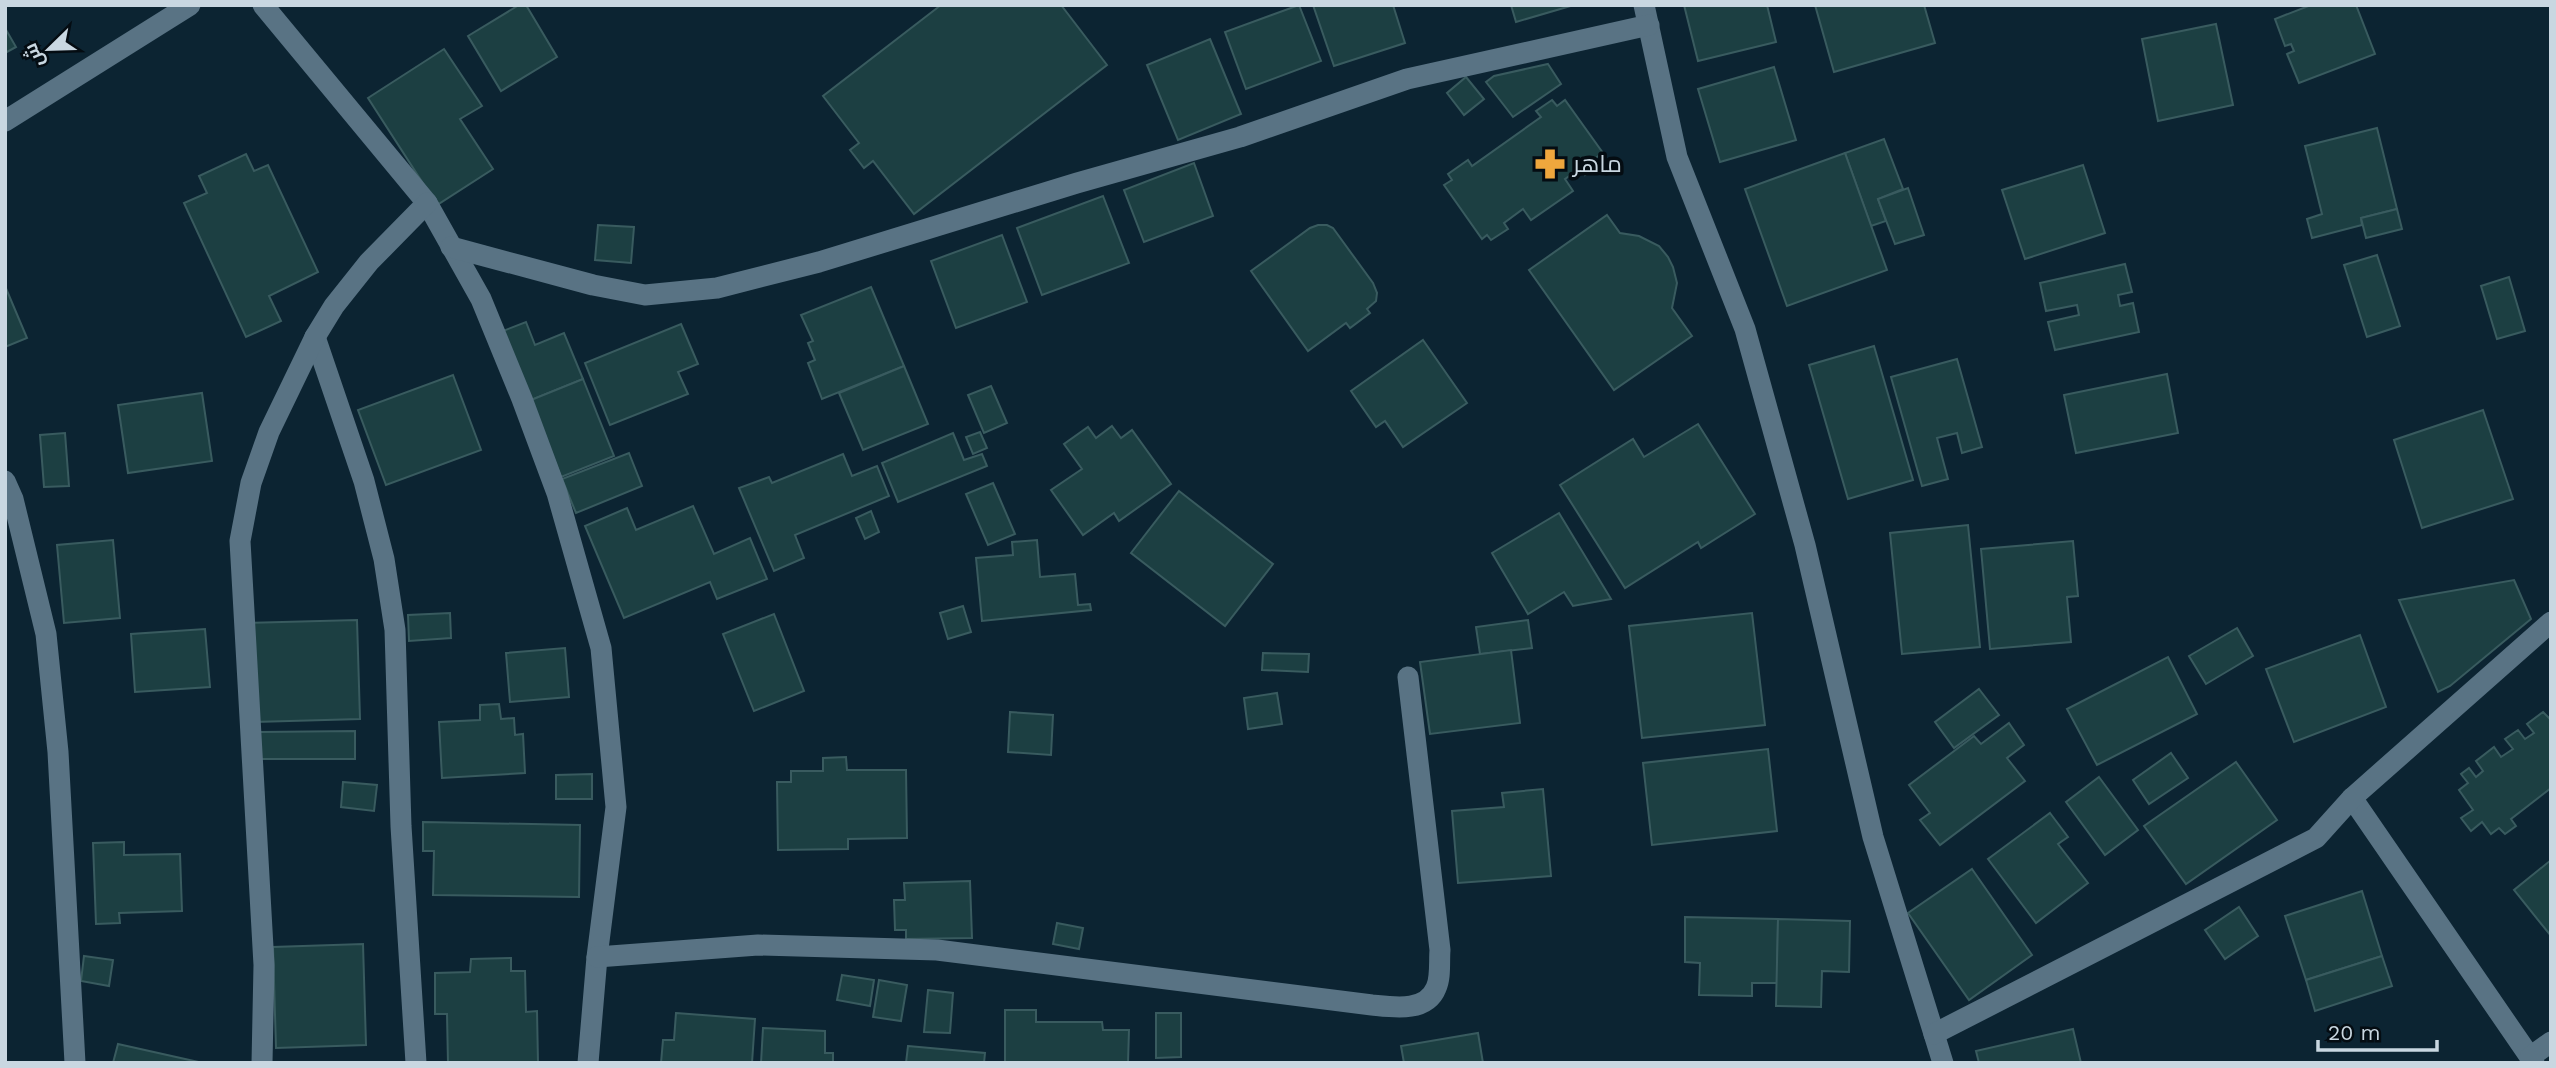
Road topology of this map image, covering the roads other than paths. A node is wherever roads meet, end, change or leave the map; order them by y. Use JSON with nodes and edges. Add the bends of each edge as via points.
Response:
{"nodes":[{"id":1,"x":190,"y":5,"type":"edge"},
{"id":2,"x":263,"y":5,"type":"edge"},
{"id":3,"x":1647,"y":15,"type":"edge"},
{"id":4,"x":5,"y":121,"type":"edge"},
{"id":5,"x":427,"y":203,"type":"junction"},
{"id":6,"x":451,"y":247,"type":"junction"},
{"id":7,"x":315,"y":337,"type":"junction"},
{"id":8,"x":5,"y":481,"type":"edge"},
{"id":9,"x":2551,"y":622,"type":"edge"},
{"id":10,"x":1408,"y":677,"type":"dead end"},
{"id":11,"x":2352,"y":799,"type":"junction"},
{"id":12,"x":597,"y":957,"type":"junction"},
{"id":13,"x":1934,"y":1034,"type":"junction"},
{"id":14,"x":2551,"y":1042,"type":"edge"},
{"id":15,"x":2532,"y":1060,"type":"edge"},
{"id":16,"x":75,"y":1063,"type":"edge"},
{"id":17,"x":262,"y":1063,"type":"edge"},
{"id":18,"x":416,"y":1063,"type":"edge"},
{"id":19,"x":588,"y":1063,"type":"edge"},
{"id":20,"x":1943,"y":1063,"type":"edge"}],
"edges":[{"from":1,"to":4,"type":"street"},
{"from":2,"to":5,"type":"street"},
{"from":3,"to":6,"type":"street","via":[[1407,79],[1240,137],[717,288],[645,295]]},
{"from":3,"to":13,"type":"street","via":[[1677,157],[1745,328],[1805,545],[1873,837]]},
{"from":5,"to":6,"type":"street"},
{"from":5,"to":7,"type":"street","via":[[369,262]]},
{"from":6,"to":12,"type":"street","via":[[481,299],[527,410],[557,492],[601,648],[615,807]]},
{"from":7,"to":17,"type":"street","via":[[269,432],[251,483],[240,541],[264,965]]},
{"from":7,"to":18,"type":"street","via":[[364,481],[384,559],[395,630],[401,827]]},
{"from":8,"to":16,"type":"street","via":[[46,635],[58,752]]},
{"from":9,"to":11,"type":"street"},
{"from":10,"to":12,"type":"street","via":[[1440,950],[1437,986],[1416,1005],[1372,1005],[937,950],[758,944]]},
{"from":11,"to":13,"type":"street","via":[[2316,838]]},
{"from":11,"to":15,"type":"street"},
{"from":12,"to":19,"type":"street"},
{"from":13,"to":20,"type":"street"},
{"from":14,"to":15,"type":"street"}]}
